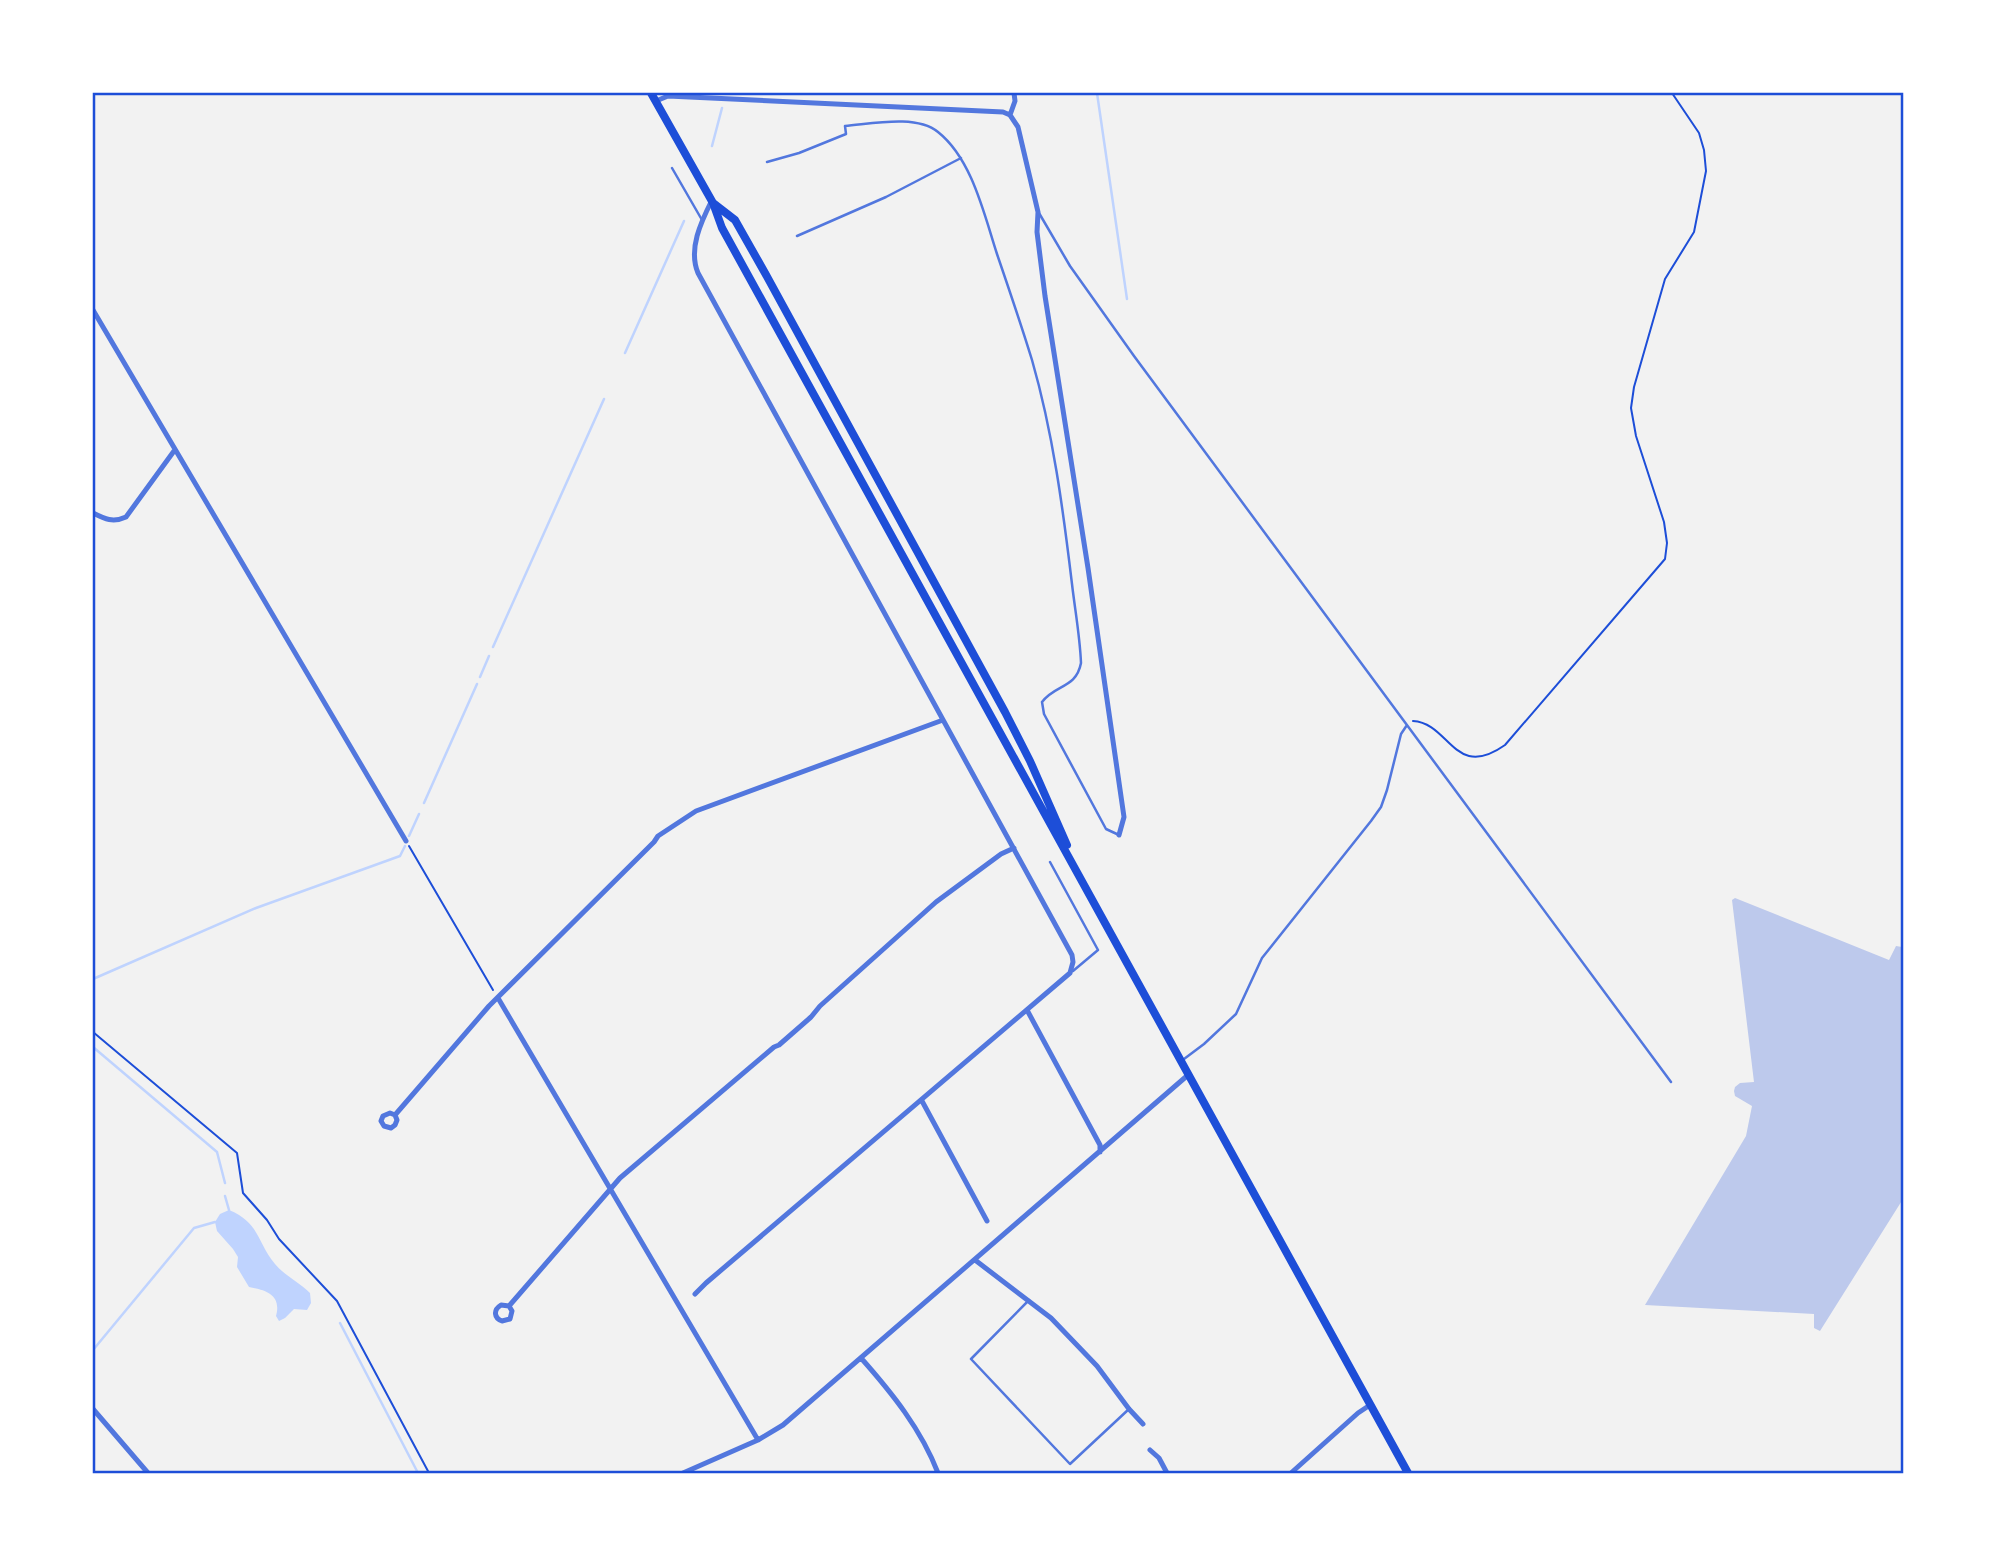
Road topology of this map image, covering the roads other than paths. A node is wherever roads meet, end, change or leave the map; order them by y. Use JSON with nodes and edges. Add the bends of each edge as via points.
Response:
{"nodes":[{"id":1,"x":651,"y":93,"type":"edge"},
{"id":2,"x":1014,"y":93,"type":"edge"},
{"id":3,"x":656,"y":101,"type":"junction"},
{"id":4,"x":1010,"y":115,"type":"junction"},
{"id":5,"x":961,"y":158,"type":"junction"},
{"id":6,"x":766,"y":162,"type":"dead end"},
{"id":7,"x":672,"y":168,"type":"dead end"},
{"id":8,"x":713,"y":201,"type":"junction"},
{"id":9,"x":1038,"y":212,"type":"junction"},
{"id":10,"x":702,"y":220,"type":"junction"},
{"id":11,"x":797,"y":236,"type":"dead end"},
{"id":12,"x":93,"y":310,"type":"edge"},
{"id":13,"x":174,"y":450,"type":"junction"},
{"id":14,"x":93,"y":513,"type":"edge"},
{"id":15,"x":943,"y":720,"type":"junction"},
{"id":16,"x":1407,"y":725,"type":"junction"},
{"id":17,"x":1119,"y":835,"type":"joint"},
{"id":18,"x":406,"y":842,"type":"road end"},
{"id":19,"x":1014,"y":848,"type":"junction"},
{"id":20,"x":1049,"y":862,"type":"dead end"},
{"id":21,"x":1081,"y":878,"type":"junction"},
{"id":22,"x":1070,"y":974,"type":"junction"},
{"id":23,"x":498,"y":998,"type":"junction"},
{"id":24,"x":1027,"y":1010,"type":"junction"},
{"id":25,"x":1181,"y":1062,"type":"junction"},
{"id":26,"x":1188,"y":1075,"type":"junction"},
{"id":27,"x":1671,"y":1082,"type":"dead end"},
{"id":28,"x":922,"y":1101,"type":"junction"},
{"id":29,"x":395,"y":1115,"type":"dead end"},
{"id":30,"x":1100,"y":1152,"type":"junction"},
{"id":31,"x":610,"y":1188,"type":"junction"},
{"id":32,"x":987,"y":1221,"type":"dead end"},
{"id":33,"x":975,"y":1260,"type":"junction"},
{"id":34,"x":695,"y":1294,"type":"dead end"},
{"id":35,"x":1029,"y":1300,"type":"junction"},
{"id":36,"x":509,"y":1306,"type":"dead end"},
{"id":37,"x":861,"y":1358,"type":"junction"},
{"id":38,"x":1370,"y":1405,"type":"junction"},
{"id":39,"x":93,"y":1409,"type":"edge"},
{"id":40,"x":1129,"y":1409,"type":"junction"},
{"id":41,"x":1143,"y":1424,"type":"dead end"},
{"id":42,"x":758,"y":1440,"type":"junction"},
{"id":43,"x":1150,"y":1450,"type":"dead end"},
{"id":44,"x":148,"y":1473,"type":"edge"},
{"id":45,"x":683,"y":1473,"type":"edge"},
{"id":46,"x":938,"y":1473,"type":"edge"},
{"id":47,"x":1167,"y":1473,"type":"edge"},
{"id":48,"x":1292,"y":1473,"type":"edge"},
{"id":49,"x":1408,"y":1473,"type":"edge"}],
"edges":[{"from":1,"to":3,"type":"main road"},
{"from":2,"to":4,"type":"street"},
{"from":3,"to":4,"type":"street","via":[[668,96]]},
{"from":3,"to":8,"type":"main road"},
{"from":4,"to":9,"type":"street","via":[[1018,127]]},
{"from":5,"to":6,"type":"lane","via":[[939,133],[907,122],[845,126],[846,134]]},
{"from":5,"to":11,"type":"lane"},
{"from":5,"to":17,"type":"lane","via":[[1032,360],[1066,531],[1082,663],[1075,679],[1042,702],[1044,715],[1106,830]]},
{"from":7,"to":10,"type":"lane"},
{"from":8,"to":10,"type":"street"},
{"from":8,"to":21,"type":"main road","via":[[722,228]]},
{"from":8,"to":21,"type":"main road","via":[[735,220],[959,626],[1030,761]]},
{"from":9,"to":16,"type":"lane","via":[[1107,318]]},
{"from":9,"to":17,"type":"street","via":[[1045,296],[1124,817]]},
{"from":10,"to":15,"type":"street","via":[[694,257],[698,273]]},
{"from":12,"to":13,"type":"street"},
{"from":13,"to":14,"type":"street","via":[[126,517],[111,521]]},
{"from":13,"to":18,"type":"street"},
{"from":15,"to":19,"type":"street"},
{"from":15,"to":23,"type":"street","via":[[693,812],[658,836]]},
{"from":16,"to":25,"type":"lane","via":[[1381,807],[1262,958],[1234,1017]]},
{"from":16,"to":27,"type":"lane"},
{"from":19,"to":22,"type":"street","via":[[1072,955]]},
{"from":19,"to":31,"type":"street","via":[[936,902],[811,1017]]},
{"from":20,"to":22,"type":"lane","via":[[1098,950]]},
{"from":21,"to":25,"type":"main road"},
{"from":22,"to":24,"type":"street"},
{"from":23,"to":29,"type":"street"},
{"from":23,"to":31,"type":"street"},
{"from":24,"to":28,"type":"street"},
{"from":24,"to":30,"type":"street"},
{"from":25,"to":26,"type":"main road"},
{"from":26,"to":30,"type":"street"},
{"from":26,"to":38,"type":"main road"},
{"from":28,"to":32,"type":"street"},
{"from":28,"to":34,"type":"street"},
{"from":30,"to":33,"type":"street"},
{"from":31,"to":36,"type":"street"},
{"from":31,"to":42,"type":"street"},
{"from":33,"to":35,"type":"street"},
{"from":33,"to":37,"type":"street"},
{"from":35,"to":40,"type":"street","via":[[1097,1366]]},
{"from":35,"to":40,"type":"lane","via":[[971,1359],[1070,1464]]},
{"from":37,"to":42,"type":"street","via":[[783,1425]]},
{"from":37,"to":46,"type":"street","via":[[905,1412]]},
{"from":38,"to":48,"type":"street"},
{"from":38,"to":49,"type":"main road"},
{"from":39,"to":44,"type":"street"},
{"from":40,"to":41,"type":"street"},
{"from":42,"to":45,"type":"street"},
{"from":43,"to":47,"type":"street"}]}
